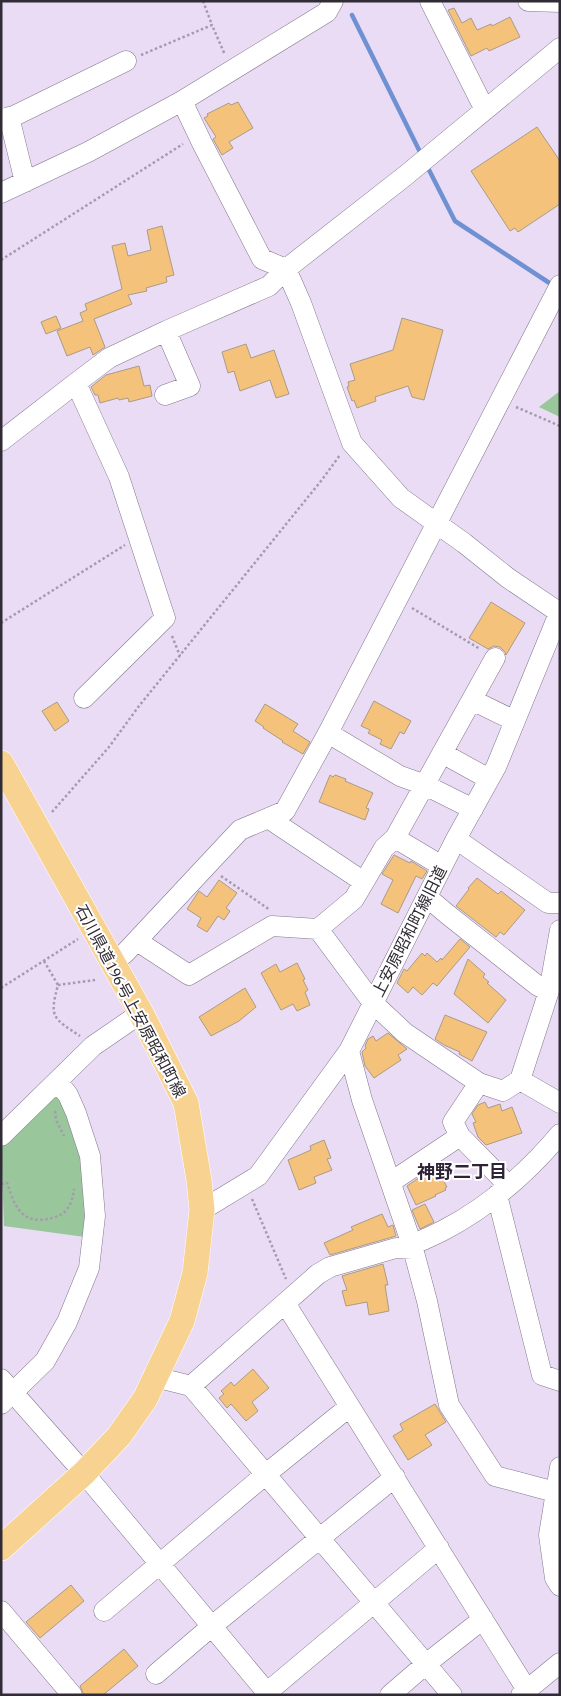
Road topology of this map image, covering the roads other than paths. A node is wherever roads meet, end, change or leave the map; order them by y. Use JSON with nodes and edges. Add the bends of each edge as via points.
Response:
{"nodes":[{"id":1,"x":333,"y":1,"type":"edge"},
{"id":2,"x":430,"y":1,"type":"edge"},
{"id":3,"x":528,"y":1,"type":"edge"},
{"id":4,"x":560,"y":2,"type":"edge"},
{"id":5,"x":560,"y":48,"type":"edge"},
{"id":6,"x":126,"y":62,"type":"road end"},
{"id":7,"x":182,"y":101,"type":"junction"},
{"id":8,"x":484,"y":110,"type":"junction"},
{"id":9,"x":5,"y":118,"type":"edge"},
{"id":10,"x":25,"y":182,"type":"junction"},
{"id":11,"x":1,"y":193,"type":"edge"},
{"id":12,"x":286,"y":269,"type":"junction"},
{"id":13,"x":557,"y":291,"type":"edge"},
{"id":14,"x":166,"y":331,"type":"junction"},
{"id":15,"x":76,"y":383,"type":"junction"},
{"id":16,"x":165,"y":395,"type":"dead end"},
{"id":17,"x":1,"y":441,"type":"edge"},
{"id":18,"x":437,"y":526,"type":"junction"},
{"id":19,"x":560,"y":612,"type":"edge"},
{"id":20,"x":495,"y":658,"type":"road end"},
{"id":21,"x":84,"y":698,"type":"dead end"},
{"id":22,"x":472,"y":700,"type":"junction"},
{"id":23,"x":515,"y":721,"type":"junction"},
{"id":24,"x":328,"y":733,"type":"junction"},
{"id":25,"x":442,"y":753,"type":"junction"},
{"id":26,"x":1,"y":763,"type":"edge"},
{"id":27,"x":489,"y":779,"type":"junction"},
{"id":28,"x":425,"y":785,"type":"junction"},
{"id":29,"x":473,"y":809,"type":"junction"},
{"id":30,"x":268,"y":818,"type":"junction"},
{"id":31,"x":395,"y":838,"type":"junction"},
{"id":32,"x":456,"y":839,"type":"junction"},
{"id":33,"x":442,"y":866,"type":"junction"},
{"id":34,"x":364,"y":882,"type":"junction"},
{"id":35,"x":427,"y":897,"type":"junction"},
{"id":36,"x":560,"y":904,"type":"edge"},
{"id":37,"x":318,"y":929,"type":"junction"},
{"id":38,"x":560,"y":930,"type":"edge"},
{"id":39,"x":137,"y":941,"type":"junction"},
{"id":40,"x":113,"y":962,"type":"junction"},
{"id":41,"x":549,"y":991,"type":"junction"},
{"id":42,"x":373,"y":1003,"type":"junction"},
{"id":43,"x":141,"y":1013,"type":"junction"},
{"id":44,"x":349,"y":1051,"type":"junction"},
{"id":45,"x":520,"y":1080,"type":"junction"},
{"id":46,"x":57,"y":1081,"type":"junction"},
{"id":47,"x":479,"y":1083,"type":"junction"},
{"id":48,"x":560,"y":1103,"type":"edge"},
{"id":49,"x":560,"y":1134,"type":"edge"},
{"id":50,"x":1,"y":1136,"type":"edge"},
{"id":51,"x":460,"y":1136,"type":"junction"},
{"id":52,"x":391,"y":1182,"type":"junction"},
{"id":53,"x":503,"y":1190,"type":"junction"},
{"id":54,"x":202,"y":1210,"type":"junction"},
{"id":55,"x":413,"y":1247,"type":"junction"},
{"id":56,"x":289,"y":1300,"type":"junction"},
{"id":57,"x":155,"y":1377,"type":"junction"},
{"id":58,"x":560,"y":1381,"type":"edge"},
{"id":59,"x":191,"y":1386,"type":"junction"},
{"id":60,"x":5,"y":1392,"type":"edge"},
{"id":61,"x":349,"y":1406,"type":"junction"},
{"id":62,"x":560,"y":1467,"type":"edge"},
{"id":63,"x":84,"y":1473,"type":"junction"},
{"id":64,"x":266,"y":1474,"type":"junction"},
{"id":65,"x":395,"y":1477,"type":"junction"},
{"id":66,"x":555,"y":1492,"type":"junction"},
{"id":67,"x":320,"y":1539,"type":"junction"},
{"id":68,"x":1,"y":1548,"type":"edge"},
{"id":69,"x":439,"y":1548,"type":"junction"},
{"id":70,"x":159,"y":1563,"type":"junction"},
{"id":71,"x":560,"y":1586,"type":"edge"},
{"id":72,"x":374,"y":1602,"type":"junction"},
{"id":73,"x":104,"y":1610,"type":"dead end"},
{"id":74,"x":1,"y":1611,"type":"edge"},
{"id":75,"x":483,"y":1619,"type":"junction"},
{"id":76,"x":212,"y":1626,"type":"junction"},
{"id":77,"x":560,"y":1663,"type":"edge"},
{"id":78,"x":426,"y":1664,"type":"junction"},
{"id":79,"x":156,"y":1674,"type":"dead end"},
{"id":80,"x":524,"y":1692,"type":"edge"},
{"id":81,"x":267,"y":1694,"type":"edge"},
{"id":82,"x":72,"y":1695,"type":"edge"},
{"id":83,"x":390,"y":1695,"type":"edge"},
{"id":84,"x":452,"y":1695,"type":"edge"}],
"edges":[{"from":1,"to":7,"type":"street","via":[[328,12]]},
{"from":2,"to":8,"type":"street"},
{"from":3,"to":4,"type":"street"},
{"from":5,"to":8,"type":"street"},
{"from":6,"to":9,"type":"street"},
{"from":7,"to":10,"type":"street"},
{"from":7,"to":12,"type":"street","via":[[262,259]]},
{"from":8,"to":12,"type":"street"},
{"from":9,"to":10,"type":"street"},
{"from":10,"to":11,"type":"street"},
{"from":12,"to":14,"type":"street","via":[[269,286]]},
{"from":12,"to":18,"type":"street","via":[[352,443],[401,498]]},
{"from":13,"to":18,"type":"street"},
{"from":14,"to":15,"type":"street","via":[[109,358]]},
{"from":14,"to":16,"type":"street","via":[[190,386]]},
{"from":15,"to":17,"type":"street"},
{"from":15,"to":21,"type":"street","via":[[119,477],[165,618]]},
{"from":18,"to":19,"type":"street"},
{"from":18,"to":24,"type":"street"},
{"from":19,"to":23,"type":"street","name":"上安原昭和町線旧道"},
{"from":20,"to":22,"type":"street"},
{"from":22,"to":23,"type":"street"},
{"from":22,"to":25,"type":"street"},
{"from":23,"to":27,"type":"street","name":"上安原昭和町線旧道"},
{"from":24,"to":28,"type":"street","via":[[400,776]]},
{"from":24,"to":30,"type":"street","via":[[284,811]]},
{"from":25,"to":27,"type":"street"},
{"from":25,"to":28,"type":"street"},
{"from":26,"to":40,"type":"main road","name":"石川県道196号上安原昭和町線"},
{"from":27,"to":29,"type":"street","name":"上安原昭和町線旧道"},
{"from":28,"to":29,"type":"street"},
{"from":28,"to":31,"type":"street"},
{"from":29,"to":32,"type":"street","name":"上安原昭和町線旧道"},
{"from":30,"to":34,"type":"street"},
{"from":30,"to":39,"type":"street","via":[[240,830]]},
{"from":31,"to":33,"type":"street"},
{"from":31,"to":34,"type":"street","via":[[384,848]]},
{"from":32,"to":33,"type":"street","name":"上安原昭和町線旧道"},
{"from":32,"to":36,"type":"street","via":[[548,903]]},
{"from":33,"to":35,"type":"street","name":"上安原昭和町線旧道"},
{"from":34,"to":37,"type":"street","via":[[354,899]]},
{"from":35,"to":41,"type":"street","via":[[538,986]]},
{"from":35,"to":42,"type":"street","name":"上安原昭和町線旧道"},
{"from":37,"to":39,"type":"street","via":[[272,926],[189,975]]},
{"from":37,"to":42,"type":"street"},
{"from":38,"to":41,"type":"street"},
{"from":39,"to":40,"type":"street"},
{"from":40,"to":43,"type":"main road","name":"石川県道196号上安原昭和町線"},
{"from":41,"to":45,"type":"street"},
{"from":42,"to":44,"type":"street","name":"上安原昭和町線旧道"},
{"from":42,"to":47,"type":"street","via":[[405,1032]]},
{"from":43,"to":46,"type":"street","via":[[93,1046]]},
{"from":43,"to":54,"type":"main road","name":"石川県道196号上安原昭和町線","via":[[186,1103]]},
{"from":44,"to":52,"type":"street","via":[[362,1100]]},
{"from":44,"to":54,"type":"street","name":"上安原昭和町線旧道","via":[[258,1176]]},
{"from":45,"to":47,"type":"street","via":[[503,1091]]},
{"from":45,"to":48,"type":"street"},
{"from":46,"to":50,"type":"street"},
{"from":46,"to":60,"type":"street","via":[[76,1113],[90,1156],[94,1216],[89,1268],[67,1322],[45,1361]]},
{"from":47,"to":51,"type":"street","via":[[453,1122]]},
{"from":49,"to":53,"type":"street"},
{"from":51,"to":52,"type":"street"},
{"from":51,"to":53,"type":"street"},
{"from":52,"to":55,"type":"street"},
{"from":53,"to":55,"type":"street","via":[[445,1230]]},
{"from":53,"to":58,"type":"street","via":[[542,1375]]},
{"from":54,"to":57,"type":"main road","name":"石川県道196号上安原昭和町線","via":[[195,1273],[185,1311]]},
{"from":55,"to":56,"type":"street","via":[[396,1248],[330,1267]]},
{"from":55,"to":66,"type":"street","via":[[449,1405],[495,1476]]},
{"from":56,"to":59,"type":"street"},
{"from":56,"to":61,"type":"street"},
{"from":57,"to":59,"type":"street"},
{"from":57,"to":63,"type":"main road","name":"石川県道196号上安原昭和町線","via":[[146,1399],[119,1436]]},
{"from":59,"to":64,"type":"street"},
{"from":60,"to":63,"type":"street"},
{"from":61,"to":64,"type":"street"},
{"from":61,"to":65,"type":"street"},
{"from":62,"to":66,"type":"street"},
{"from":63,"to":68,"type":"main road","name":"石川県道196号上安原昭和町線"},
{"from":63,"to":70,"type":"street"},
{"from":64,"to":67,"type":"street"},
{"from":64,"to":70,"type":"street"},
{"from":65,"to":67,"type":"street"},
{"from":65,"to":69,"type":"street"},
{"from":66,"to":71,"type":"street","via":[[549,1535],[555,1578]]},
{"from":67,"to":72,"type":"street"},
{"from":67,"to":76,"type":"street"},
{"from":69,"to":72,"type":"street"},
{"from":69,"to":75,"type":"street"},
{"from":70,"to":73,"type":"street"},
{"from":70,"to":76,"type":"street"},
{"from":72,"to":78,"type":"street"},
{"from":72,"to":81,"type":"street"},
{"from":74,"to":82,"type":"street"},
{"from":75,"to":78,"type":"street"},
{"from":75,"to":80,"type":"street"},
{"from":76,"to":79,"type":"street"},
{"from":76,"to":81,"type":"street"},
{"from":77,"to":80,"type":"street"},
{"from":78,"to":83,"type":"street"},
{"from":78,"to":84,"type":"street"}]}
